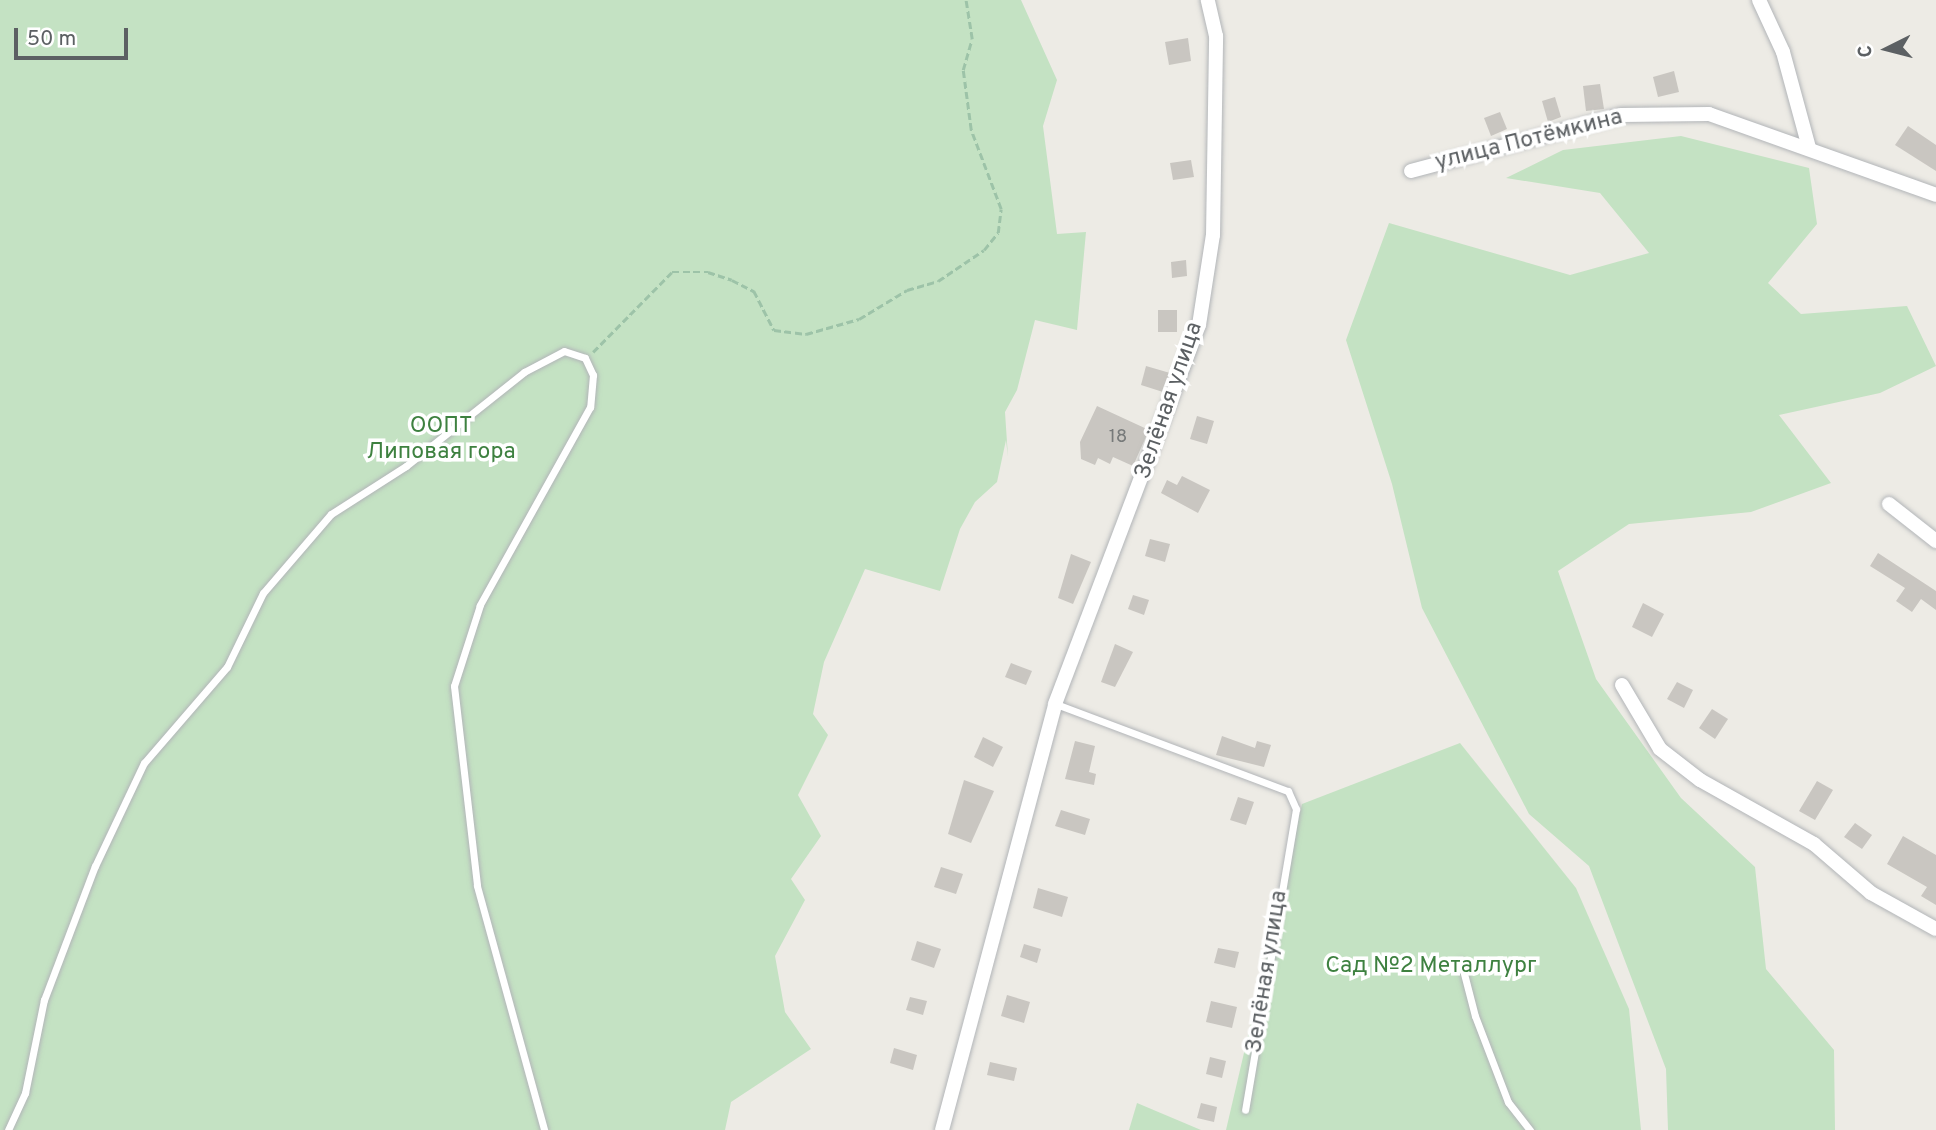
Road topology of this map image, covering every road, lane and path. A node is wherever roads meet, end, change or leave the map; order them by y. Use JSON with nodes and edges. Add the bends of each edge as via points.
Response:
{"nodes":[{"id":1,"x":966,"y":0,"type":"edge"},
{"id":2,"x":1208,"y":0,"type":"edge"},
{"id":3,"x":1759,"y":0,"type":"edge"},
{"id":4,"x":1809,"y":148,"type":"junction"},
{"id":5,"x":1411,"y":171,"type":"dead end"},
{"id":6,"x":1936,"y":195,"type":"edge"},
{"id":7,"x":585,"y":358,"type":"junction"},
{"id":8,"x":1889,"y":504,"type":"dead end"},
{"id":9,"x":1936,"y":541,"type":"edge"},
{"id":10,"x":1622,"y":685,"type":"dead end"},
{"id":11,"x":1055,"y":704,"type":"junction"},
{"id":12,"x":1936,"y":929,"type":"edge"},
{"id":13,"x":1461,"y":962,"type":"dead end"},
{"id":14,"x":1245,"y":1110,"type":"dead end"},
{"id":15,"x":8,"y":1130,"type":"edge"},
{"id":16,"x":544,"y":1130,"type":"edge"},
{"id":17,"x":942,"y":1130,"type":"edge"},
{"id":18,"x":1530,"y":1130,"type":"edge"}],
"edges":[{"from":1,"to":7,"type":"path","via":[[972,39],[963,70],[971,130],[1001,209],[998,233],[984,250],[938,281],[908,290],[859,319],[806,334],[774,330],[754,291],[732,280],[708,272],[672,272]]},
{"from":2,"to":11,"type":"street","name":"Зелёная улица","via":[[1216,36],[1213,235],[1199,325]]},
{"from":3,"to":4,"type":"street","via":[[1783,52]]},
{"from":4,"to":5,"type":"street","name":"улица Потёмкина","via":[[1709,114],[1621,115]]},
{"from":4,"to":6,"type":"street","name":"улица Потёмкина"},
{"from":7,"to":15,"type":"lane","via":[[564,351],[524,372],[406,466],[331,514],[263,593],[227,667],[144,763],[44,1000],[24,1093]]},
{"from":7,"to":16,"type":"lane","via":[[593,375],[590,407],[480,605],[454,687],[477,886]]},
{"from":8,"to":9,"type":"street"},
{"from":10,"to":12,"type":"street","via":[[1660,749],[1700,780],[1814,844],[1871,893]]},
{"from":11,"to":14,"type":"lane","name":"Зелёная улица","via":[[1288,791],[1296,808]]},
{"from":11,"to":17,"type":"street","name":"Зелёная улица"},
{"from":13,"to":18,"type":"lane","via":[[1508,1102]]}]}
